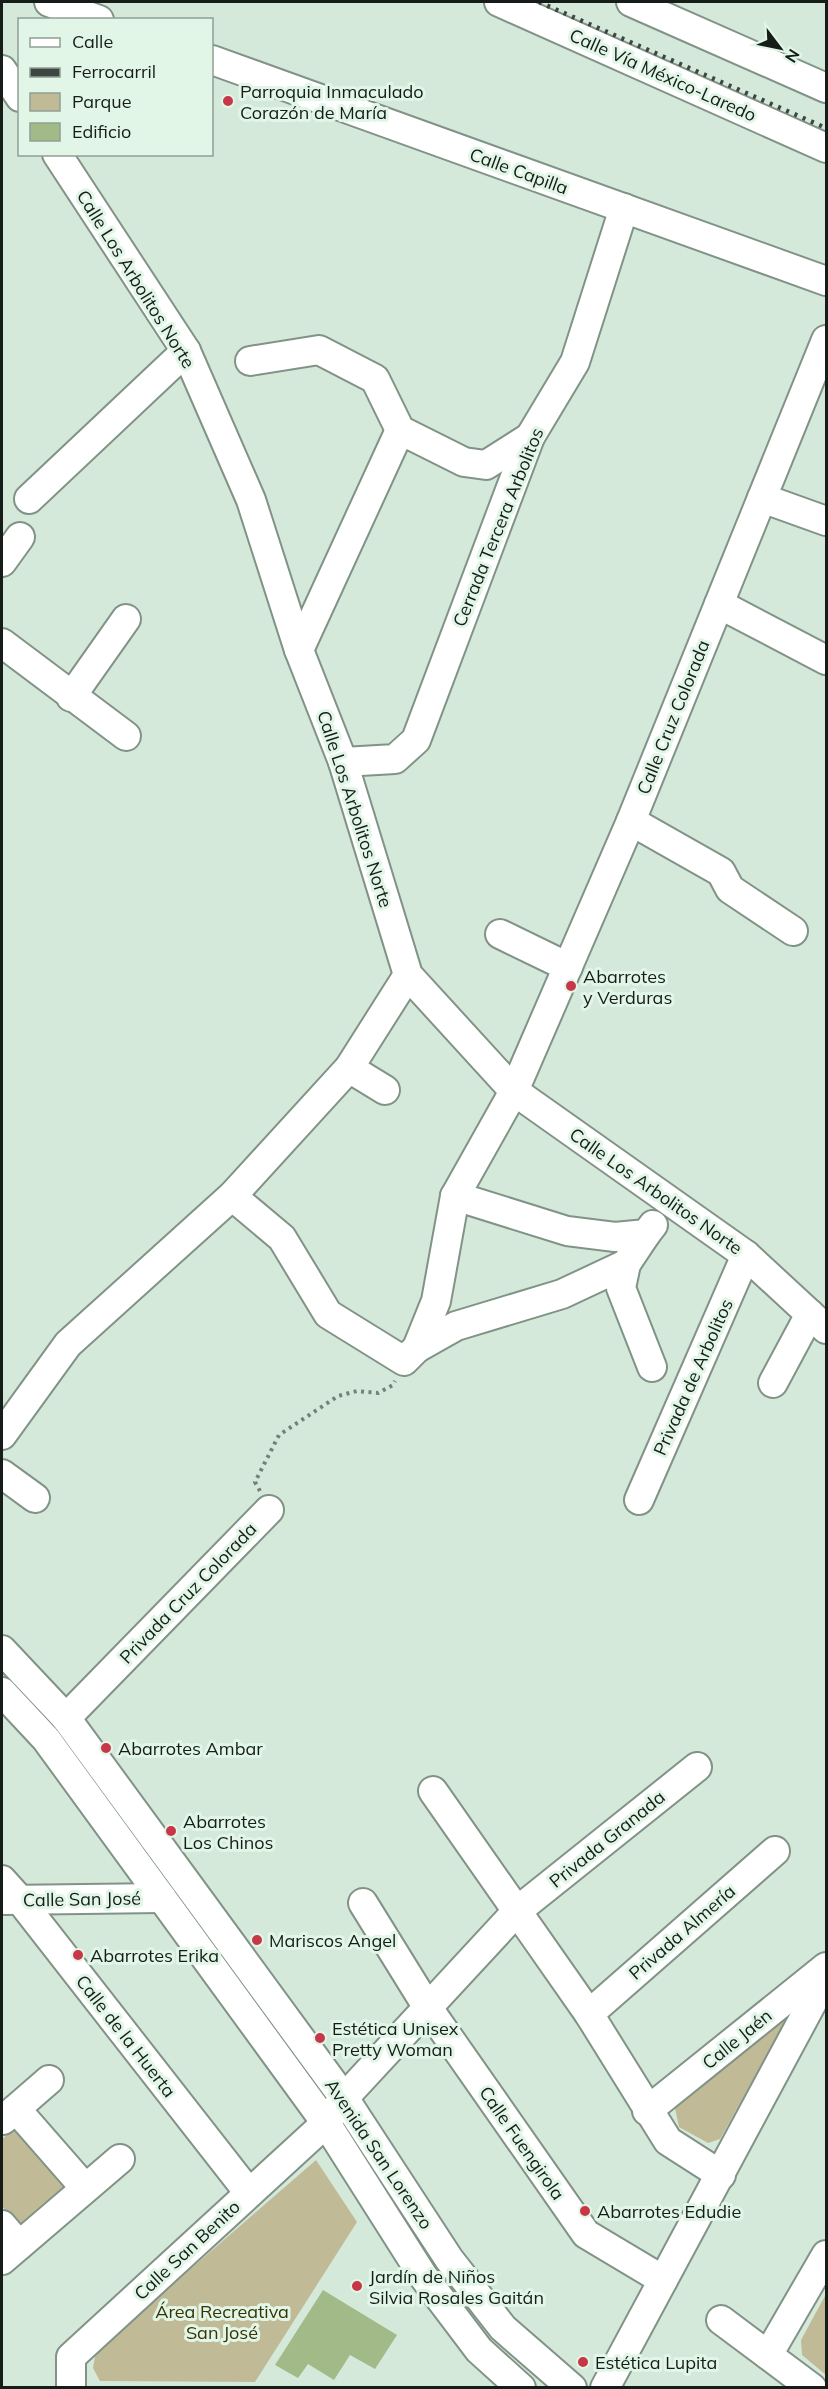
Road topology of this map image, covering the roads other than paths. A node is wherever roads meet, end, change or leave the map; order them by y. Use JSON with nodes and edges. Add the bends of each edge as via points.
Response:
{"nodes":[{"id":1,"x":49,"y":2,"type":"edge"},
{"id":2,"x":499,"y":2,"type":"edge"},
{"id":3,"x":631,"y":2,"type":"edge"},
{"id":4,"x":93,"y":18,"type":"edge"},
{"id":5,"x":213,"y":60,"type":"edge"},
{"id":6,"x":2,"y":70,"type":"edge"},
{"id":7,"x":826,"y":88,"type":"edge"},
{"id":8,"x":18,"y":94,"type":"edge"},
{"id":9,"x":826,"y":148,"type":"edge"},
{"id":10,"x":58,"y":156,"type":"edge"},
{"id":11,"x":624,"y":208,"type":"junction"},
{"id":12,"x":826,"y":280,"type":"edge"},
{"id":13,"x":826,"y":340,"type":"edge"},
{"id":14,"x":186,"y":351,"type":"junction"},
{"id":15,"x":250,"y":361,"type":"dead end"},
{"id":16,"x":400,"y":430,"type":"junction"},
{"id":17,"x":531,"y":437,"type":"junction"},
{"id":18,"x":762,"y":498,"type":"junction"},
{"id":19,"x":29,"y":499,"type":"dead end"},
{"id":20,"x":826,"y":521,"type":"edge"},
{"id":21,"x":20,"y":537,"type":"dead end"},
{"id":22,"x":2,"y":562,"type":"edge"},
{"id":23,"x":719,"y":604,"type":"junction"},
{"id":24,"x":126,"y":619,"type":"dead end"},
{"id":25,"x":2,"y":643,"type":"edge"},
{"id":26,"x":299,"y":650,"type":"junction"},
{"id":27,"x":826,"y":660,"type":"edge"},
{"id":28,"x":71,"y":697,"type":"junction"},
{"id":29,"x":126,"y":736,"type":"dead end"},
{"id":30,"x":343,"y":762,"type":"junction"},
{"id":31,"x":631,"y":821,"type":"junction"},
{"id":32,"x":793,"y":931,"type":"dead end"},
{"id":33,"x":500,"y":934,"type":"dead end"},
{"id":34,"x":568,"y":967,"type":"junction"},
{"id":35,"x":408,"y":975,"type":"junction"},
{"id":36,"x":349,"y":1068,"type":"junction"},
{"id":37,"x":385,"y":1090,"type":"dead end"},
{"id":38,"x":514,"y":1091,"type":"junction"},
{"id":39,"x":232,"y":1196,"type":"junction"},
{"id":40,"x":456,"y":1196,"type":"junction"},
{"id":41,"x":672,"y":1203,"type":"junction"},
{"id":42,"x":646,"y":1234,"type":"junction"},
{"id":43,"x":746,"y":1255,"type":"junction"},
{"id":44,"x":626,"y":1264,"type":"junction"},
{"id":45,"x":818,"y":1321,"type":"edge"},
{"id":46,"x":411,"y":1354,"type":"junction"},
{"id":47,"x":652,"y":1367,"type":"dead end"},
{"id":48,"x":773,"y":1383,"type":"dead end"},
{"id":49,"x":2,"y":1435,"type":"edge"},
{"id":50,"x":2,"y":1474,"type":"edge"},
{"id":51,"x":35,"y":1498,"type":"dead end"},
{"id":52,"x":639,"y":1500,"type":"dead end"},
{"id":53,"x":269,"y":1509,"type":"road end"},
{"id":54,"x":2,"y":1650,"type":"edge"},
{"id":55,"x":2,"y":1692,"type":"edge"},
{"id":56,"x":66,"y":1718,"type":"junction"},
{"id":57,"x":697,"y":1767,"type":"dead end"},
{"id":58,"x":433,"y":1791,"type":"dead end"},
{"id":59,"x":776,"y":1851,"type":"dead end"},
{"id":60,"x":8,"y":1893,"type":"edge"},
{"id":61,"x":162,"y":1898,"type":"junction"},
{"id":62,"x":363,"y":1904,"type":"dead end"},
{"id":63,"x":517,"y":1911,"type":"junction"},
{"id":64,"x":826,"y":1966,"type":"edge"},
{"id":65,"x":826,"y":1977,"type":"edge"},
{"id":66,"x":428,"y":2008,"type":"junction"},
{"id":67,"x":589,"y":2014,"type":"junction"},
{"id":68,"x":49,"y":2080,"type":"dead end"},
{"id":69,"x":344,"y":2098,"type":"junction"},
{"id":70,"x":647,"y":2111,"type":"junction"},
{"id":71,"x":9,"y":2115,"type":"edge"},
{"id":72,"x":326,"y":2123,"type":"junction"},
{"id":73,"x":120,"y":2159,"type":"dead end"},
{"id":74,"x":721,"y":2175,"type":"junction"},
{"id":75,"x":85,"y":2188,"type":"junction"},
{"id":76,"x":249,"y":2193,"type":"junction"},
{"id":77,"x":7,"y":2243,"type":"edge"},
{"id":78,"x":826,"y":2255,"type":"edge"},
{"id":79,"x":663,"y":2280,"type":"junction"},
{"id":80,"x":721,"y":2320,"type":"dead end"},
{"id":81,"x":768,"y":2355,"type":"junction"},
{"id":82,"x":802,"y":2384,"type":"edge"},
{"id":83,"x":70,"y":2388,"type":"edge"},
{"id":84,"x":521,"y":2388,"type":"edge"},
{"id":85,"x":572,"y":2388,"type":"edge"},
{"id":86,"x":605,"y":2388,"type":"edge"}],
"edges":[{"from":1,"to":4,"type":"street"},
{"from":2,"to":9,"type":"street","name":"Calle Vía México-Laredo"},
{"from":3,"to":7,"type":"street"},
{"from":5,"to":11,"type":"street","name":"Calle Capilla"},
{"from":6,"to":8,"type":"street"},
{"from":10,"to":14,"type":"street","name":"Calle Los Arbolitos Norte"},
{"from":11,"to":12,"type":"street","name":"Calle Capilla"},
{"from":11,"to":17,"type":"street","name":"Cerrada Tercera Arbolitos","via":[[575,362]]},
{"from":13,"to":18,"type":"street","name":"Calle Cruz Colorada"},
{"from":14,"to":19,"type":"street"},
{"from":14,"to":26,"type":"street","name":"Calle Los Arbolitos Norte","via":[[251,501]]},
{"from":15,"to":16,"type":"street","via":[[319,350],[375,379]]},
{"from":16,"to":17,"type":"street","via":[[464,462],[486,465]]},
{"from":16,"to":26,"type":"street"},
{"from":17,"to":30,"type":"street","name":"Cerrada Tercera Arbolitos","via":[[416,740],[395,759]]},
{"from":18,"to":20,"type":"street"},
{"from":18,"to":23,"type":"street","name":"Calle Cruz Colorada"},
{"from":21,"to":22,"type":"street"},
{"from":23,"to":27,"type":"street"},
{"from":23,"to":31,"type":"street","name":"Calle Cruz Colorada"},
{"from":24,"to":28,"type":"street"},
{"from":25,"to":28,"type":"street"},
{"from":26,"to":30,"type":"street","name":"Calle Los Arbolitos Norte"},
{"from":28,"to":29,"type":"street"},
{"from":30,"to":35,"type":"street","name":"Calle Los Arbolitos Norte"},
{"from":31,"to":32,"type":"street","via":[[721,872],[730,889]]},
{"from":31,"to":34,"type":"street","name":"Calle Cruz Colorada"},
{"from":33,"to":34,"type":"street"},
{"from":34,"to":38,"type":"street","name":"Calle Cruz Colorada"},
{"from":35,"to":36,"type":"street"},
{"from":35,"to":38,"type":"street","name":"Calle Los Arbolitos Norte"},
{"from":36,"to":37,"type":"street"},
{"from":36,"to":39,"type":"street"},
{"from":38,"to":40,"type":"street","name":"Calle Cruz Colorada"},
{"from":38,"to":41,"type":"street","name":"Calle Los Arbolitos Norte"},
{"from":39,"to":46,"type":"street","via":[[282,1238],[328,1314]]},
{"from":39,"to":49,"type":"street","via":[[68,1344]]},
{"from":40,"to":42,"type":"street","via":[[567,1231],[615,1237]]},
{"from":40,"to":46,"type":"street","name":"Calle Cruz Colorada","via":[[436,1301]]},
{"from":41,"to":42,"type":"street"},
{"from":41,"to":43,"type":"street","name":"Calle Los Arbolitos Norte"},
{"from":42,"to":44,"type":"street"},
{"from":43,"to":45,"type":"street","name":"Calle Los Arbolitos Norte"},
{"from":43,"to":52,"type":"street","name":"Privada de Arbolitos"},
{"from":44,"to":46,"type":"street","via":[[562,1294],[456,1326]]},
{"from":44,"to":47,"type":"street","via":[[621,1288]]},
{"from":45,"to":48,"type":"street"},
{"from":50,"to":51,"type":"street"},
{"from":53,"to":56,"type":"street","name":"Privada Cruz Colorada"},
{"from":54,"to":56,"type":"street","name":"Avenida San Lorenzo"},
{"from":55,"to":61,"type":"street","name":"Avenida San Lorenzo","via":[[46,1739]]},
{"from":56,"to":69,"type":"street","name":"Avenida San Lorenzo"},
{"from":57,"to":63,"type":"street","name":"Privada Granada"},
{"from":58,"to":63,"type":"street"},
{"from":59,"to":67,"type":"street","name":"Privada Almería"},
{"from":60,"to":61,"type":"street","name":"Calle San José"},
{"from":60,"to":76,"type":"street","name":"Calle de la Huerta"},
{"from":61,"to":72,"type":"street","name":"Avenida San Lorenzo"},
{"from":62,"to":66,"type":"street","name":"Calle Fuengirola"},
{"from":63,"to":66,"type":"street","name":"Privada Granada"},
{"from":63,"to":67,"type":"street"},
{"from":64,"to":70,"type":"street","name":"Calle Jaén"},
{"from":65,"to":74,"type":"street"},
{"from":66,"to":69,"type":"street","name":"Calle San Benito"},
{"from":66,"to":79,"type":"street","name":"Calle Fuengirola","via":[[586,2234]]},
{"from":67,"to":70,"type":"street"},
{"from":68,"to":71,"type":"street"},
{"from":69,"to":72,"type":"street","name":"Calle San Benito"},
{"from":69,"to":85,"type":"street","name":"Avenida San Lorenzo","via":[[448,2259],[503,2328]]},
{"from":70,"to":74,"type":"street","via":[[668,2141]]},
{"from":71,"to":75,"type":"street"},
{"from":72,"to":76,"type":"street","name":"Calle San Benito"},
{"from":72,"to":84,"type":"street","name":"Avenida San Lorenzo","via":[[423,2276],[479,2350]]},
{"from":73,"to":75,"type":"street"},
{"from":74,"to":79,"type":"street"},
{"from":75,"to":77,"type":"street"},
{"from":76,"to":83,"type":"street","name":"Calle San Benito","via":[[71,2357]]},
{"from":78,"to":81,"type":"street"},
{"from":79,"to":86,"type":"street"},
{"from":80,"to":81,"type":"street"},
{"from":81,"to":82,"type":"street"}]}
